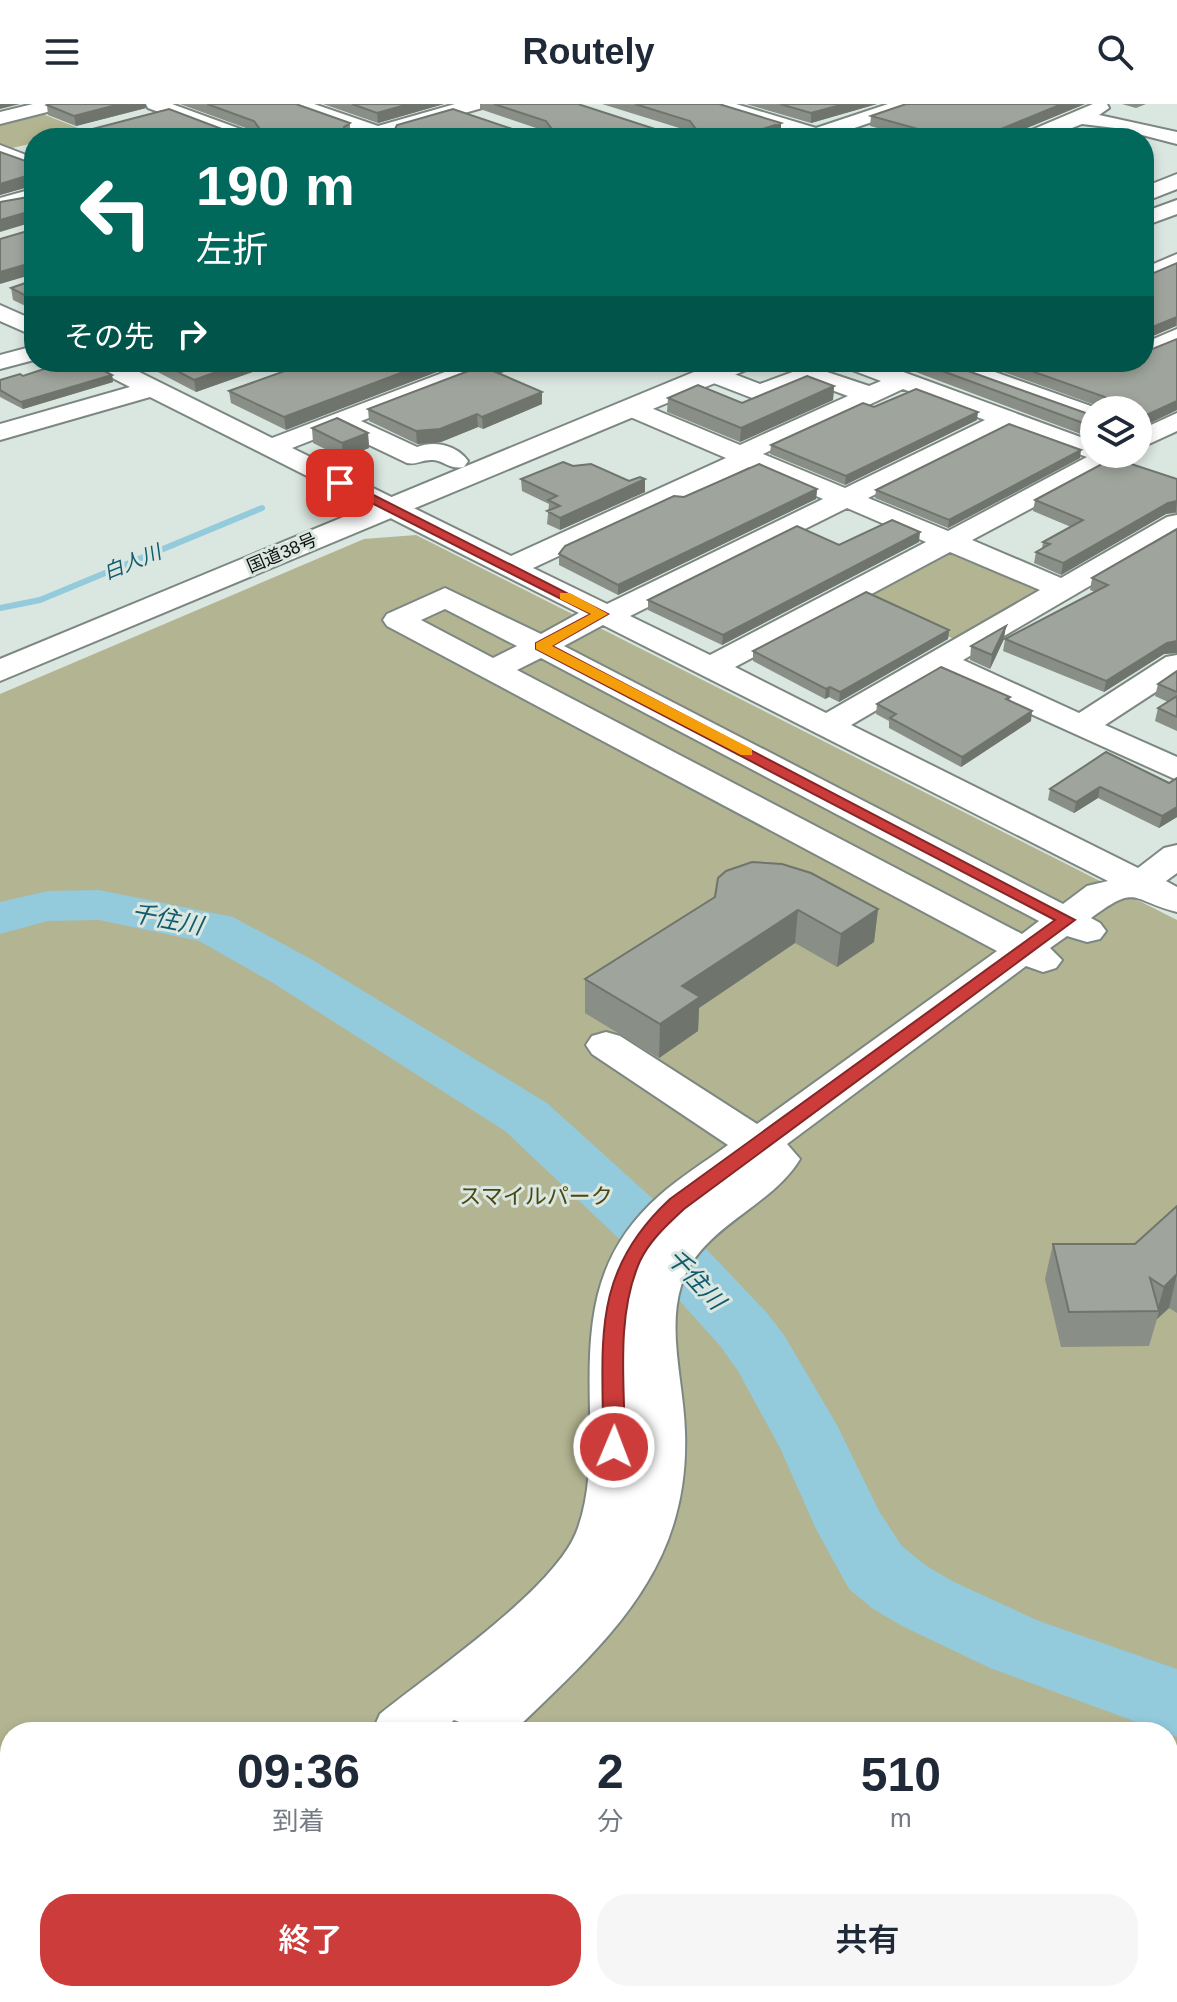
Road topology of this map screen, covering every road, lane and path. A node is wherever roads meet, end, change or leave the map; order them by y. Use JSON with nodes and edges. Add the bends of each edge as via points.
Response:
{"nodes":[{"id":1,"x":56,"y":104,"type":"edge"},
{"id":2,"x":332,"y":104,"type":"edge"},
{"id":3,"x":716,"y":104,"type":"edge"},
{"id":4,"x":858,"y":104,"type":"edge"},
{"id":5,"x":906,"y":104,"type":"edge"},
{"id":6,"x":1103,"y":106,"type":"dead end"},
{"id":7,"x":304,"y":107,"type":"edge"},
{"id":8,"x":156,"y":111,"type":"edge"},
{"id":9,"x":884,"y":111,"type":"junction"},
{"id":10,"x":478,"y":112,"type":"edge"},
{"id":11,"x":0,"y":118,"type":"edge"},
{"id":12,"x":1177,"y":119,"type":"edge"},
{"id":13,"x":1071,"y":121,"type":"junction"},
{"id":14,"x":214,"y":128,"type":"edge"},
{"id":15,"x":366,"y":128,"type":"edge"},
{"id":16,"x":405,"y":128,"type":"edge"},
{"id":17,"x":797,"y":128,"type":"edge"},
{"id":18,"x":834,"y":128,"type":"edge"},
{"id":19,"x":1054,"y":128,"type":"edge"},
{"id":20,"x":1104,"y":128,"type":"edge"},
{"id":21,"x":1117,"y":128,"type":"edge"},
{"id":22,"x":1154,"y":135,"type":"edge"},
{"id":23,"x":1177,"y":138,"type":"edge"},
{"id":24,"x":24,"y":148,"type":"edge"},
{"id":25,"x":3,"y":152,"type":"edge"},
{"id":26,"x":24,"y":161,"type":"edge"},
{"id":27,"x":1177,"y":165,"type":"edge"},
{"id":28,"x":1154,"y":174,"type":"edge"},
{"id":29,"x":1177,"y":181,"type":"edge"},
{"id":30,"x":1154,"y":191,"type":"edge"},
{"id":31,"x":24,"y":197,"type":"edge"},
{"id":32,"x":0,"y":204,"type":"edge"},
{"id":33,"x":1177,"y":261,"type":"edge"},
{"id":34,"x":1154,"y":271,"type":"edge"},
{"id":35,"x":0,"y":312,"type":"edge"},
{"id":36,"x":24,"y":324,"type":"edge"},
{"id":37,"x":1177,"y":336,"type":"edge"},
{"id":38,"x":1154,"y":347,"type":"edge"},
{"id":39,"x":24,"y":356,"type":"edge"},
{"id":40,"x":0,"y":362,"type":"edge"},
{"id":41,"x":129,"y":372,"type":"edge"},
{"id":42,"x":467,"y":372,"type":"edge"},
{"id":43,"x":694,"y":372,"type":"edge"},
{"id":44,"x":698,"y":372,"type":"edge"},
{"id":45,"x":714,"y":372,"type":"edge"},
{"id":46,"x":880,"y":372,"type":"edge"},
{"id":47,"x":934,"y":372,"type":"edge"},
{"id":48,"x":976,"y":372,"type":"edge"},
{"id":49,"x":907,"y":382,"type":"junction"},
{"id":50,"x":153,"y":388,"type":"junction"},
{"id":51,"x":870,"y":395,"type":"junction"},
{"id":52,"x":630,"y":408,"type":"junction"},
{"id":53,"x":1080,"y":411,"type":"edge"},
{"id":54,"x":1007,"y":419,"type":"junction"},
{"id":55,"x":339,"y":421,"type":"junction"},
{"id":56,"x":1177,"y":421,"type":"edge"},
{"id":57,"x":0,"y":432,"type":"edge"},
{"id":58,"x":1152,"y":434,"type":"edge"},
{"id":59,"x":1080,"y":438,"type":"edge"},
{"id":60,"x":271,"y":447,"type":"junction"},
{"id":61,"x":745,"y":456,"type":"junction"},
{"id":62,"x":455,"y":461,"type":"junction"},
{"id":63,"x":1087,"y":468,"type":"edge"},
{"id":64,"x":846,"y":498,"type":"junction"},
{"id":65,"x":379,"y":502,"type":"junction"},
{"id":66,"x":1168,"y":537,"type":"edge"},
{"id":67,"x":950,"y":541,"type":"junction"},
{"id":68,"x":509,"y":568,"type":"junction"},
{"id":69,"x":1063,"y":589,"type":"junction"},
{"id":70,"x":604,"y":615,"type":"junction"},
{"id":71,"x":541,"y":646,"type":"junction"},
{"id":72,"x":0,"y":648,"type":"edge"},
{"id":73,"x":938,"y":660,"type":"junction"},
{"id":74,"x":1177,"y":664,"type":"edge"},
{"id":75,"x":710,"y":668,"type":"junction"},
{"id":76,"x":493,"y":670,"type":"junction"},
{"id":77,"x":0,"y":671,"type":"edge"},
{"id":78,"x":820,"y":724,"type":"junction"},
{"id":79,"x":1082,"y":725,"type":"junction"},
{"id":80,"x":755,"y":756,"type":"junction"},
{"id":81,"x":1177,"y":770,"type":"edge"},
{"id":82,"x":709,"y":783,"type":"junction"},
{"id":83,"x":1177,"y":856,"type":"edge"},
{"id":84,"x":1141,"y":883,"type":"junction"},
{"id":85,"x":1177,"y":901,"type":"edge"},
{"id":86,"x":1079,"y":926,"type":"junction"},
{"id":87,"x":1037,"y":957,"type":"junction"},
{"id":88,"x":606,"y":1045,"type":"dead end"},
{"id":89,"x":770,"y":1153,"type":"junction"},
{"id":90,"x":482,"y":1712,"type":"edge"},
{"id":91,"x":441,"y":1722,"type":"edge"}],
"edges":[{"from":1,"to":11,"type":"street"},
{"from":2,"to":7,"type":"street"},
{"from":3,"to":17,"type":"street"},
{"from":4,"to":9,"type":"street"},
{"from":5,"to":9,"type":"street"},
{"from":6,"to":13,"type":"street"},
{"from":7,"to":15,"type":"street"},
{"from":8,"to":14,"type":"street"},
{"from":9,"to":18,"type":"street"},
{"from":10,"to":16,"type":"street","via":[[453,110]]},
{"from":12,"to":21,"type":"street","via":[[1147,111]]},
{"from":13,"to":19,"type":"street"},
{"from":13,"to":20,"type":"street"},
{"from":22,"to":23,"type":"street"},
{"from":24,"to":25,"type":"street"},
{"from":25,"to":26,"type":"street"},
{"from":27,"to":28,"type":"highway"},
{"from":29,"to":30,"type":"highway"},
{"from":31,"to":32,"type":"street"},
{"from":33,"to":34,"type":"street"},
{"from":35,"to":36,"type":"street"},
{"from":37,"to":38,"type":"street"},
{"from":39,"to":40,"type":"street"},
{"from":41,"to":50,"type":"street"},
{"from":42,"to":55,"type":"street"},
{"from":43,"to":62,"type":"highway","name":"国道38号"},
{"from":44,"to":52,"type":"highway","name":"国道38号"},
{"from":45,"to":51,"type":"street","via":[[760,393],[809,373]]},
{"from":46,"to":49,"type":"street"},
{"from":47,"to":49,"type":"street"},
{"from":48,"to":53,"type":"street"},
{"from":49,"to":51,"type":"street"},
{"from":49,"to":54,"type":"street"},
{"from":50,"to":57,"type":"street"},
{"from":50,"to":60,"type":"street","via":[[203,401]]},
{"from":51,"to":61,"type":"street"},
{"from":52,"to":61,"type":"street"},
{"from":52,"to":65,"type":"highway","name":"国道38号"},
{"from":54,"to":59,"type":"street"},
{"from":54,"to":64,"type":"street"},
{"from":55,"to":60,"type":"street"},
{"from":55,"to":62,"type":"street","via":[[416,457],[433,450]]},
{"from":56,"to":58,"type":"street"},
{"from":60,"to":65,"type":"street"},
{"from":61,"to":64,"type":"street"},
{"from":61,"to":68,"type":"street"},
{"from":62,"to":65,"type":"highway","name":"国道38号"},
{"from":63,"to":67,"type":"street"},
{"from":64,"to":67,"type":"street"},
{"from":64,"to":70,"type":"street"},
{"from":65,"to":68,"type":"street"},
{"from":65,"to":72,"type":"highway","name":"国道38号"},
{"from":65,"to":77,"type":"highway","name":"国道38号"},
{"from":66,"to":69,"type":"street"},
{"from":67,"to":69,"type":"street"},
{"from":67,"to":75,"type":"street"},
{"from":68,"to":70,"type":"street"},
{"from":69,"to":73,"type":"street"},
{"from":70,"to":71,"type":"street"},
{"from":70,"to":75,"type":"street"},
{"from":71,"to":76,"type":"street"},
{"from":71,"to":76,"type":"street","via":[[445,597],[398,620]]},
{"from":71,"to":80,"type":"street"},
{"from":73,"to":78,"type":"street"},
{"from":73,"to":79,"type":"street"},
{"from":74,"to":79,"type":"street"},
{"from":75,"to":78,"type":"street"},
{"from":76,"to":82,"type":"street"},
{"from":78,"to":80,"type":"street"},
{"from":78,"to":84,"type":"street"},
{"from":79,"to":81,"type":"street"},
{"from":80,"to":82,"type":"street"},
{"from":80,"to":86,"type":"street"},
{"from":82,"to":87,"type":"street"},
{"from":83,"to":84,"type":"street"},
{"from":84,"to":85,"type":"street"},
{"from":84,"to":86,"type":"street","via":[[1126,907]]},
{"from":86,"to":87,"type":"street"},
{"from":87,"to":89,"type":"street"},
{"from":88,"to":89,"type":"street"},
{"from":89,"to":90,"type":"street","via":[[689,1213],[647,1266],[661,1434],[658,1485],[646,1537],[622,1581],[593,1617]]},
{"from":90,"to":91,"type":"street"}]}
